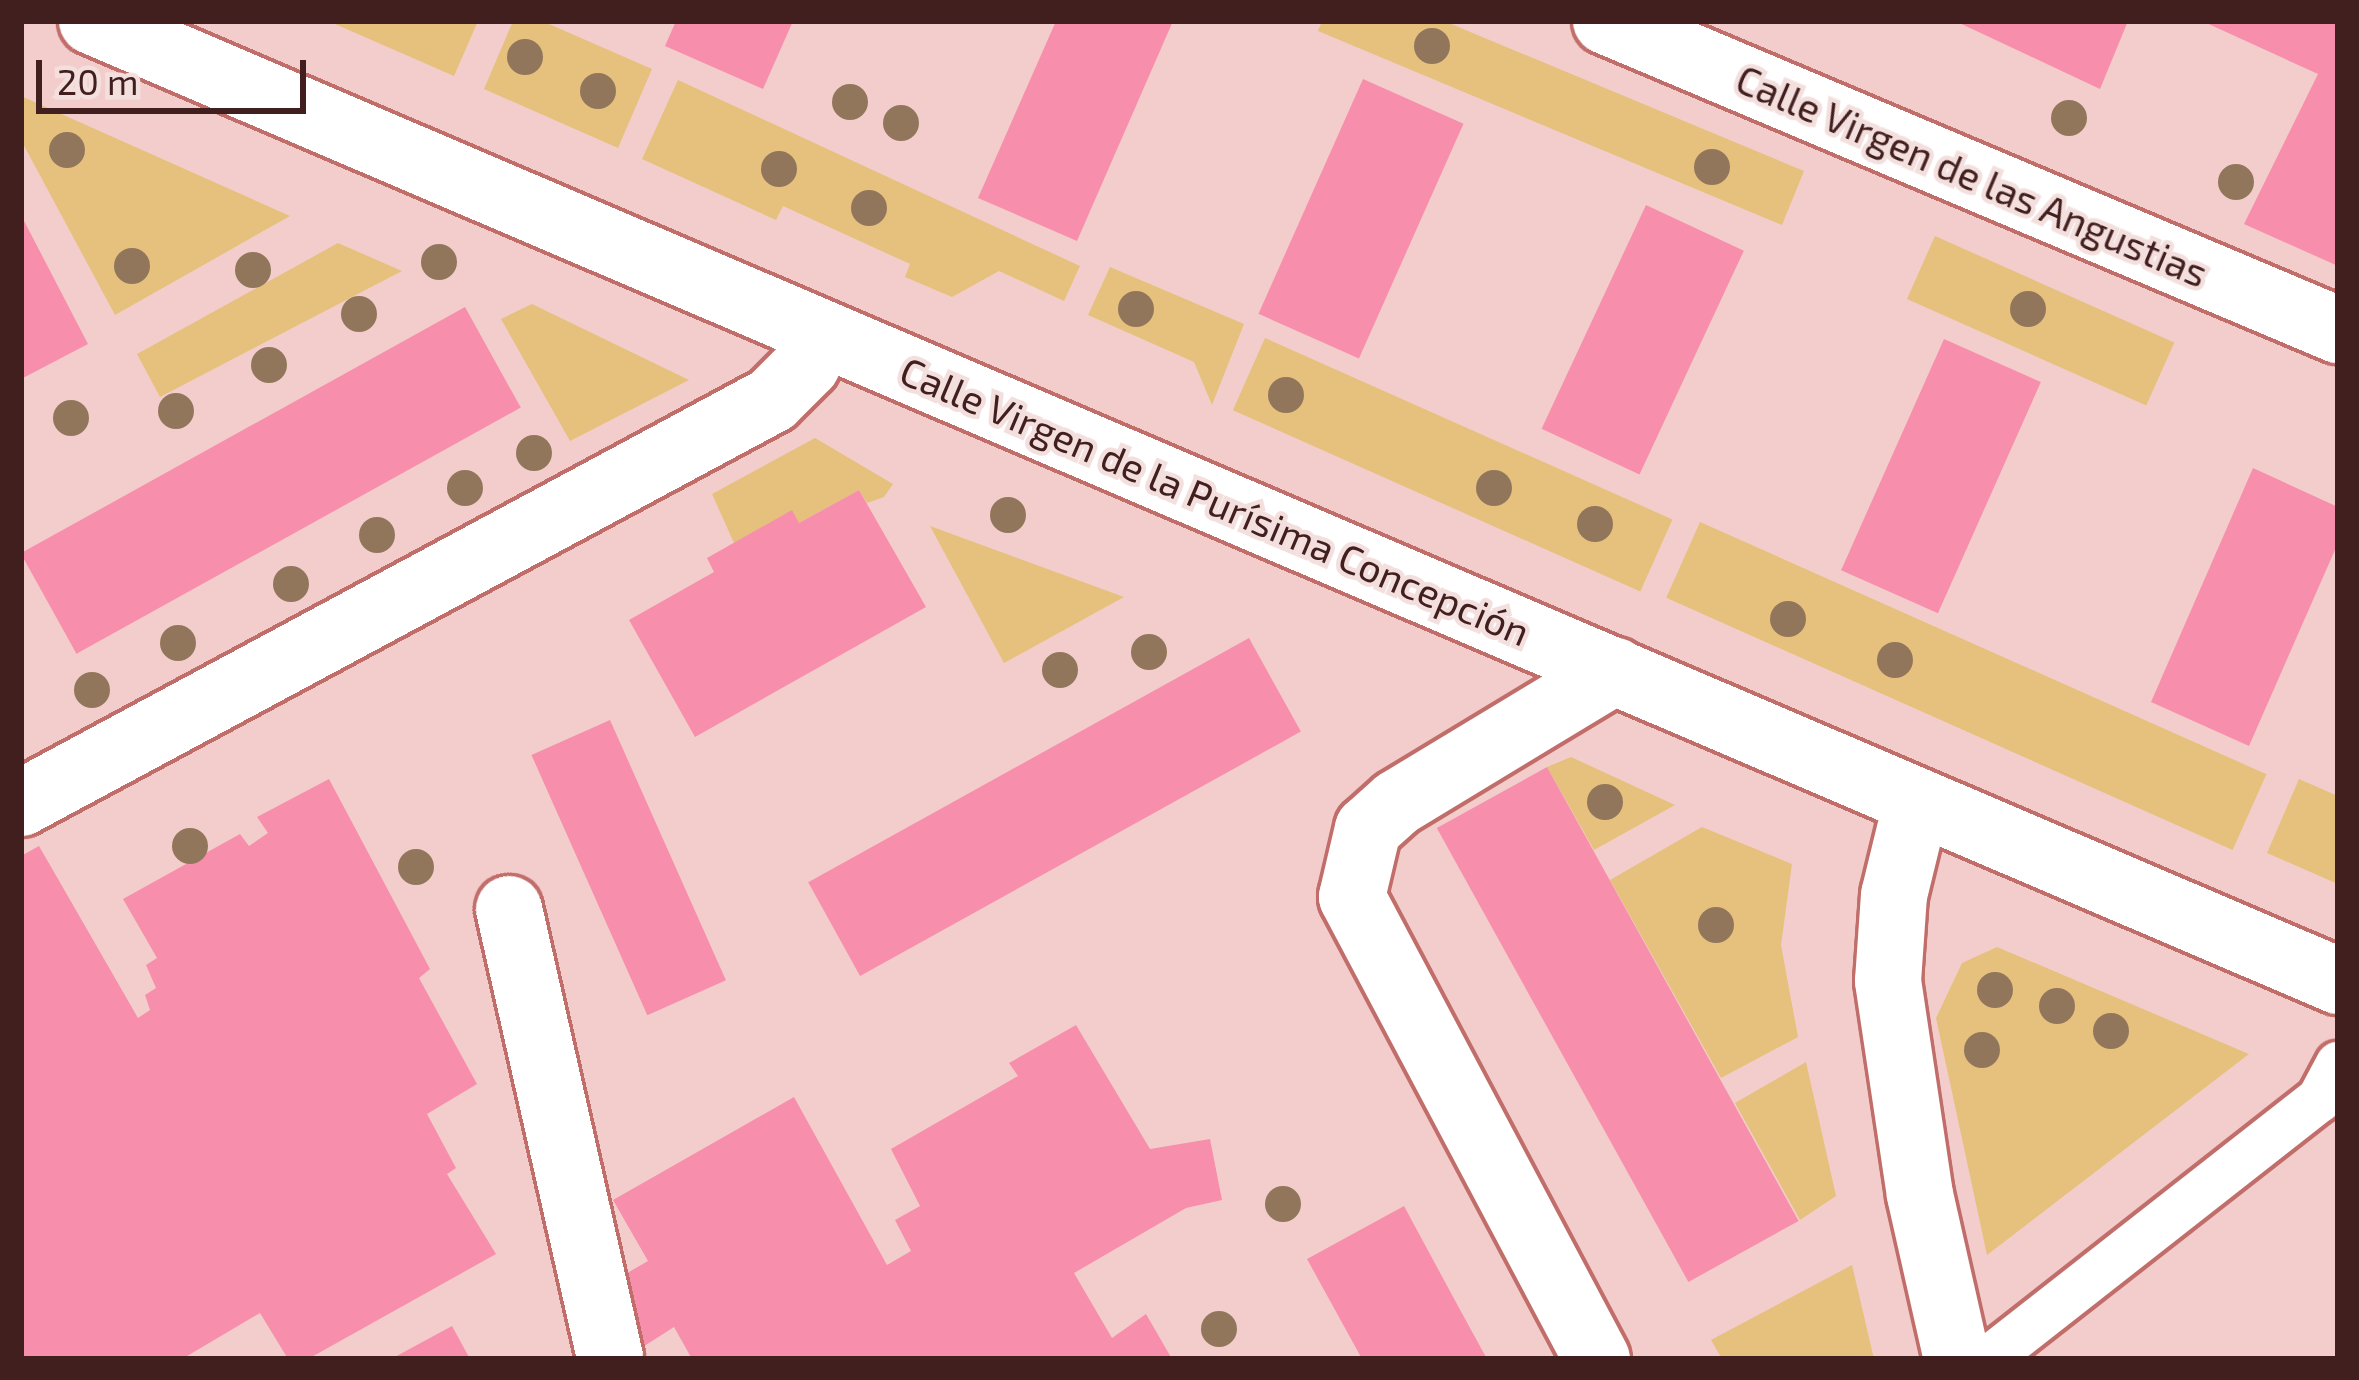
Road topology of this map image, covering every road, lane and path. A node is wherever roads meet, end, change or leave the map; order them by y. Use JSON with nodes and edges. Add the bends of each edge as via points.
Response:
{"nodes":[{"id":1,"x":92,"y":21,"type":"edge"},
{"id":2,"x":1606,"y":21,"type":"edge"},
{"id":3,"x":2338,"y":330,"type":"edge"},
{"id":4,"x":822,"y":332,"type":"junction"},
{"id":5,"x":1615,"y":671,"type":"junction"},
{"id":6,"x":1917,"y":801,"type":"junction"},
{"id":7,"x":21,"y":803,"type":"edge"},
{"id":8,"x":509,"y":909,"type":"dead end"},
{"id":9,"x":2338,"y":981,"type":"edge"},
{"id":10,"x":2338,"y":1064,"type":"edge"},
{"id":11,"x":610,"y":1359,"type":"edge"},
{"id":12,"x":1597,"y":1359,"type":"edge"},
{"id":13,"x":1957,"y":1359,"type":"edge"},
{"id":14,"x":1987,"y":1359,"type":"edge"}],
"edges":[{"from":1,"to":4,"type":"street","name":"Calle Virgen de la Purísima Concepción"},
{"from":2,"to":3,"type":"street","name":"Calle Virgen de las Angustias"},
{"from":4,"to":5,"type":"street","name":"Calle Virgen de la Purísima Concepción"},
{"from":4,"to":7,"type":"street","via":[[807,365],[772,400]]},
{"from":5,"to":6,"type":"street","name":"Calle Virgen de la Purísima Concepción"},
{"from":5,"to":12,"type":"street","via":[[1397,803],[1368,829],[1352,897]]},
{"from":6,"to":9,"type":"street","name":"Calle Virgen de la Purísima Concepción"},
{"from":6,"to":13,"type":"street","via":[[1894,896],[1888,981],[1920,1195]]},
{"from":8,"to":11,"type":"street"},
{"from":10,"to":14,"type":"lane","via":[[2319,1099]]}]}
